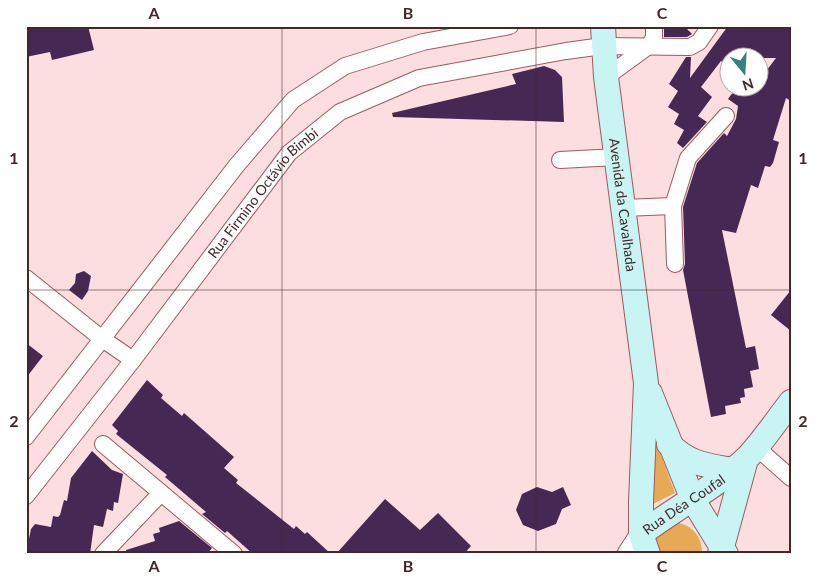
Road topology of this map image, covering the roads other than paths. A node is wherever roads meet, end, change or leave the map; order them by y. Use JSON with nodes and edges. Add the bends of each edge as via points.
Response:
{"nodes":[{"id":1,"x":510,"y":26,"type":"edge"},
{"id":2,"x":654,"y":26,"type":"edge"},
{"id":3,"x":704,"y":28,"type":"edge"},
{"id":4,"x":603,"y":36,"type":"edge"},
{"id":5,"x":650,"y":45,"type":"junction"},
{"id":6,"x":606,"y":77,"type":"junction"},
{"id":7,"x":726,"y":116,"type":"dead end"},
{"id":8,"x":617,"y":157,"type":"junction"},
{"id":9,"x":560,"y":160,"type":"dead end"},
{"id":10,"x":673,"y":206,"type":"junction"},
{"id":11,"x":623,"y":208,"type":"junction"},
{"id":12,"x":675,"y":264,"type":"dead end"},
{"id":13,"x":26,"y":278,"type":"edge"},
{"id":14,"x":101,"y":338,"type":"junction"},
{"id":15,"x":133,"y":360,"type":"junction"},
{"id":16,"x":646,"y":383,"type":"junction"},
{"id":17,"x":791,"y":402,"type":"edge"},
{"id":18,"x":26,"y":437,"type":"edge"},
{"id":19,"x":103,"y":444,"type":"dead end"},
{"id":20,"x":669,"y":444,"type":"junction"},
{"id":21,"x":745,"y":458,"type":"junction"},
{"id":22,"x":791,"y":478,"type":"edge"},
{"id":23,"x":161,"y":493,"type":"junction"},
{"id":24,"x":26,"y":496,"type":"edge"},
{"id":25,"x":693,"y":500,"type":"junction"},
{"id":26,"x":645,"y":544,"type":"edge"},
{"id":27,"x":723,"y":552,"type":"edge"},
{"id":28,"x":103,"y":554,"type":"edge"},
{"id":29,"x":234,"y":554,"type":"edge"},
{"id":30,"x":628,"y":554,"type":"edge"}],
"edges":[{"from":1,"to":14,"type":"street","via":[[423,42],[345,66],[293,100],[237,165]]},
{"from":2,"to":5,"type":"street"},
{"from":3,"to":5,"type":"street","name":"Rua Firmino Octávio Bimbi","via":[[699,42],[690,47]]},
{"from":4,"to":5,"type":"street","name":"Rua Firmino Octávio Bimbi"},
{"from":4,"to":6,"type":"main road","name":"Avenida da Cavalhada"},
{"from":4,"to":15,"type":"street","name":"Rua Firmino Octávio Bimbi","via":[[419,78],[340,112],[289,153]]},
{"from":5,"to":6,"type":"street"},
{"from":6,"to":8,"type":"main road","name":"Avenida da Cavalhada"},
{"from":7,"to":10,"type":"street","via":[[688,158]]},
{"from":8,"to":9,"type":"street"},
{"from":8,"to":11,"type":"main road","name":"Avenida da Cavalhada"},
{"from":10,"to":11,"type":"street"},
{"from":10,"to":12,"type":"street"},
{"from":11,"to":16,"type":"main road","name":"Avenida da Cavalhada"},
{"from":13,"to":14,"type":"street"},
{"from":14,"to":15,"type":"street"},
{"from":14,"to":18,"type":"street"},
{"from":15,"to":24,"type":"street","name":"Rua Firmino Octávio Bimbi"},
{"from":16,"to":20,"type":"main road","name":"Avenida da Cavalhada"},
{"from":16,"to":26,"type":"main road","name":"Avenida da Cavalhada","via":[[641,501]]},
{"from":17,"to":21,"type":"main road","name":"Rua Déa Coufal"},
{"from":19,"to":23,"type":"street"},
{"from":20,"to":21,"type":"main road","via":[[691,461]]},
{"from":20,"to":25,"type":"main road","name":"Avenida da Cavalhada"},
{"from":21,"to":22,"type":"street"},
{"from":21,"to":25,"type":"main road","name":"Rua Déa Coufal"},
{"from":21,"to":27,"type":"main road","name":"Rua Déa Coufal"},
{"from":23,"to":28,"type":"street"},
{"from":23,"to":29,"type":"street"},
{"from":25,"to":26,"type":"main road","name":"Rua Déa Coufal","via":[[665,516]]},
{"from":25,"to":27,"type":"main road","name":"Avenida da Cavalhada"},
{"from":26,"to":30,"type":"street","name":"Rua Déa Coufal"}]}
